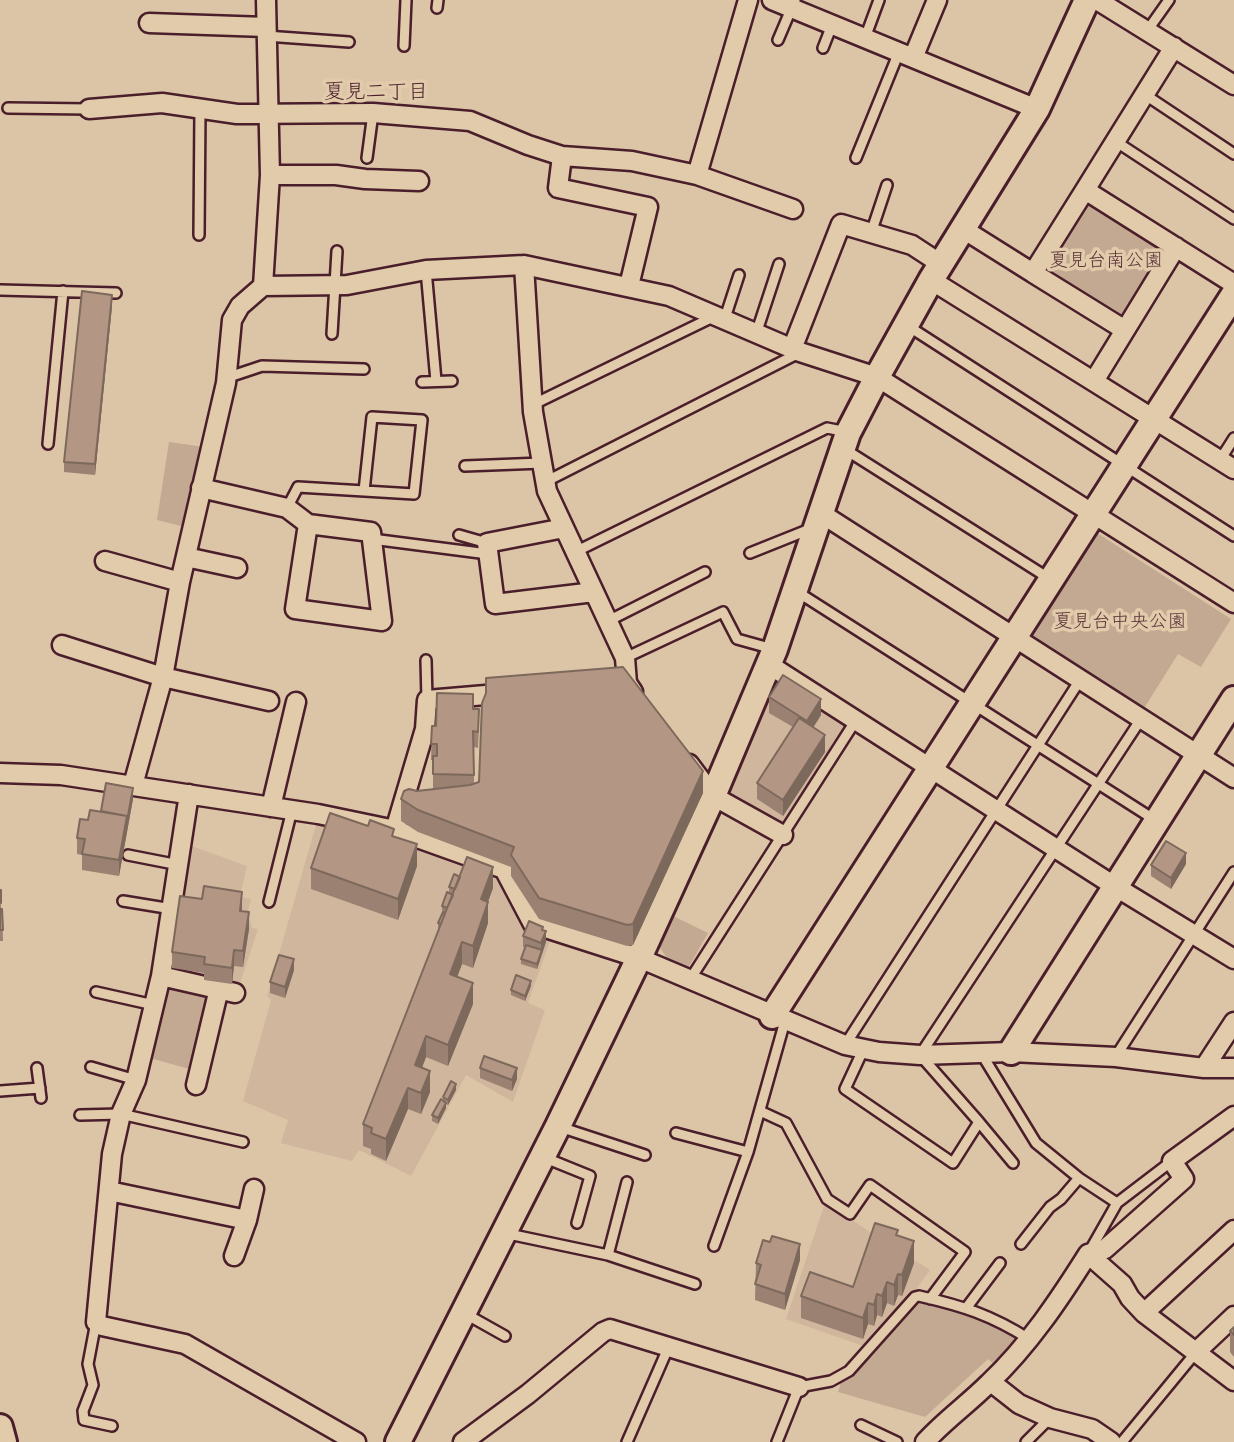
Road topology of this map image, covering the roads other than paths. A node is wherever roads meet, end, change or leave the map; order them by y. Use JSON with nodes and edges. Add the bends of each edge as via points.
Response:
{"nodes":[{"id":1,"x":265,"y":0,"type":"edge"},
{"id":2,"x":407,"y":0,"type":"edge"},
{"id":3,"x":748,"y":0,"type":"edge"},
{"id":4,"x":772,"y":0,"type":"edge"},
{"id":5,"x":879,"y":0,"type":"edge"},
{"id":6,"x":937,"y":0,"type":"edge"},
{"id":7,"x":1087,"y":0,"type":"edge"},
{"id":8,"x":1097,"y":0,"type":"edge"},
{"id":9,"x":1168,"y":0,"type":"edge"},
{"id":10,"x":794,"y":4,"type":"edge"},
{"id":11,"x":149,"y":23,"type":"dead end"},
{"id":12,"x":832,"y":24,"type":"junction"},
{"id":13,"x":1147,"y":31,"type":"junction"},
{"id":14,"x":266,"y":32,"type":"junction"},
{"id":15,"x":865,"y":38,"type":"junction"},
{"id":16,"x":778,"y":40,"type":"dead end"},
{"id":17,"x":348,"y":42,"type":"dead end"},
{"id":18,"x":404,"y":46,"type":"dead end"},
{"id":19,"x":1174,"y":47,"type":"junction"},
{"id":20,"x":823,"y":48,"type":"dead end"},
{"id":21,"x":906,"y":55,"type":"junction"},
{"id":22,"x":1234,"y":85,"type":"edge"},
{"id":23,"x":1144,"y":94,"type":"junction"},
{"id":24,"x":8,"y":108,"type":"dead end"},
{"id":25,"x":89,"y":109,"type":"joint"},
{"id":26,"x":200,"y":109,"type":"junction"},
{"id":27,"x":1037,"y":109,"type":"junction"},
{"id":28,"x":373,"y":113,"type":"junction"},
{"id":29,"x":268,"y":115,"type":"junction"},
{"id":30,"x":1115,"y":141,"type":"junction"},
{"id":31,"x":1234,"y":154,"type":"edge"},
{"id":32,"x":562,"y":156,"type":"junction"},
{"id":33,"x":368,"y":158,"type":"dead end"},
{"id":34,"x":856,"y":158,"type":"dead end"},
{"id":35,"x":270,"y":175,"type":"junction"},
{"id":36,"x":696,"y":175,"type":"junction"},
{"id":37,"x":419,"y":181,"type":"dead end"},
{"id":38,"x":887,"y":185,"type":"dead end"},
{"id":39,"x":1085,"y":190,"type":"junction"},
{"id":40,"x":793,"y":209,"type":"dead end"},
{"id":41,"x":1234,"y":219,"type":"edge"},
{"id":42,"x":963,"y":229,"type":"junction"},
{"id":43,"x":871,"y":233,"type":"junction"},
{"id":44,"x":199,"y":235,"type":"dead end"},
{"id":45,"x":1176,"y":247,"type":"junction"},
{"id":46,"x":337,"y":251,"type":"dead end"},
{"id":47,"x":779,"y":264,"type":"dead end"},
{"id":48,"x":524,"y":265,"type":"junction"},
{"id":49,"x":426,"y":270,"type":"junction"},
{"id":50,"x":936,"y":272,"type":"junction"},
{"id":51,"x":1032,"y":273,"type":"junction"},
{"id":52,"x":739,"y":275,"type":"dead end"},
{"id":53,"x":1234,"y":284,"type":"edge"},
{"id":54,"x":335,"y":285,"type":"junction"},
{"id":55,"x":263,"y":286,"type":"junction"},
{"id":56,"x":629,"y":286,"type":"junction"},
{"id":57,"x":0,"y":290,"type":"edge"},
{"id":58,"x":63,"y":291,"type":"junction"},
{"id":59,"x":116,"y":293,"type":"dead end"},
{"id":60,"x":1234,"y":294,"type":"edge"},
{"id":61,"x":719,"y":319,"type":"junction"},
{"id":62,"x":906,"y":325,"type":"junction"},
{"id":63,"x":1125,"y":330,"type":"junction"},
{"id":64,"x":332,"y":334,"type":"dead end"},
{"id":65,"x":757,"y":334,"type":"junction"},
{"id":66,"x":796,"y":351,"type":"junction"},
{"id":67,"x":364,"y":369,"type":"dead end"},
{"id":68,"x":877,"y":377,"type":"junction"},
{"id":69,"x":226,"y":378,"type":"junction"},
{"id":70,"x":452,"y":381,"type":"dead end"},
{"id":71,"x":1094,"y":381,"type":"junction"},
{"id":72,"x":422,"y":382,"type":"dead end"},
{"id":73,"x":436,"y":382,"type":"junction"},
{"id":74,"x":533,"y":405,"type":"junction"},
{"id":75,"x":1155,"y":418,"type":"junction"},
{"id":76,"x":1234,"y":438,"type":"edge"},
{"id":77,"x":846,"y":441,"type":"junction"},
{"id":78,"x":48,"y":444,"type":"dead end"},
{"id":79,"x":542,"y":463,"type":"junction"},
{"id":80,"x":1124,"y":465,"type":"junction"},
{"id":81,"x":1227,"y":465,"type":"edge"},
{"id":82,"x":465,"y":466,"type":"dead end"},
{"id":83,"x":545,"y":482,"type":"junction"},
{"id":84,"x":201,"y":488,"type":"junction"},
{"id":85,"x":364,"y":491,"type":"junction"},
{"id":86,"x":287,"y":508,"type":"junction"},
{"id":87,"x":1092,"y":515,"type":"junction"},
{"id":88,"x":820,"y":520,"type":"junction"},
{"id":89,"x":308,"y":524,"type":"junction"},
{"id":90,"x":564,"y":528,"type":"junction"},
{"id":91,"x":459,"y":535,"type":"dead end"},
{"id":92,"x":1234,"y":536,"type":"edge"},
{"id":93,"x":372,"y":539,"type":"junction"},
{"id":94,"x":488,"y":549,"type":"junction"},
{"id":95,"x":575,"y":552,"type":"junction"},
{"id":96,"x":750,"y":553,"type":"dead end"},
{"id":97,"x":186,"y":557,"type":"junction"},
{"id":98,"x":105,"y":561,"type":"dead end"},
{"id":99,"x":237,"y":568,"type":"dead end"},
{"id":100,"x":705,"y":572,"type":"dead end"},
{"id":101,"x":1052,"y":580,"type":"junction"},
{"id":102,"x":180,"y":582,"type":"junction"},
{"id":103,"x":795,"y":590,"type":"junction"},
{"id":104,"x":594,"y":592,"type":"junction"},
{"id":105,"x":1234,"y":603,"type":"edge"},
{"id":106,"x":1234,"y":611,"type":"edge"},
{"id":107,"x":608,"y":621,"type":"junction"},
{"id":108,"x":1015,"y":638,"type":"junction"},
{"id":109,"x":62,"y":645,"type":"dead end"},
{"id":110,"x":771,"y":656,"type":"junction"},
{"id":111,"x":625,"y":658,"type":"junction"},
{"id":112,"x":426,"y":660,"type":"dead end"},
{"id":113,"x":163,"y":677,"type":"junction"},
{"id":114,"x":1080,"y":680,"type":"junction"},
{"id":115,"x":520,"y":692,"type":"edge"},
{"id":116,"x":1234,"y":699,"type":"edge"},
{"id":117,"x":427,"y":700,"type":"junction"},
{"id":118,"x":269,"y":701,"type":"dead end"},
{"id":119,"x":296,"y":702,"type":"dead end"},
{"id":120,"x":972,"y":703,"type":"junction"},
{"id":121,"x":642,"y":704,"type":"edge"},
{"id":122,"x":1140,"y":719,"type":"junction"},
{"id":123,"x":856,"y":720,"type":"junction"},
{"id":124,"x":1038,"y":745,"type":"junction"},
{"id":125,"x":682,"y":755,"type":"edge"},
{"id":126,"x":1198,"y":755,"type":"junction"},
{"id":127,"x":930,"y":768,"type":"junction"},
{"id":128,"x":0,"y":773,"type":"edge"},
{"id":129,"x":1234,"y":778,"type":"edge"},
{"id":130,"x":1097,"y":783,"type":"junction"},
{"id":131,"x":133,"y":785,"type":"junction"},
{"id":132,"x":189,"y":794,"type":"junction"},
{"id":133,"x":713,"y":796,"type":"junction"},
{"id":134,"x":271,"y":807,"type":"junction"},
{"id":135,"x":292,"y":810,"type":"junction"},
{"id":136,"x":996,"y":810,"type":"junction"},
{"id":137,"x":1157,"y":821,"type":"junction"},
{"id":138,"x":395,"y":830,"type":"junction"},
{"id":139,"x":783,"y":835,"type":"junction"},
{"id":140,"x":1056,"y":849,"type":"junction"},
{"id":141,"x":128,"y":855,"type":"dead end"},
{"id":142,"x":179,"y":865,"type":"junction"},
{"id":143,"x":1234,"y":872,"type":"edge"},
{"id":144,"x":1116,"y":887,"type":"junction"},
{"id":145,"x":123,"y":901,"type":"dead end"},
{"id":146,"x":269,"y":902,"type":"dead end"},
{"id":147,"x":172,"y":909,"type":"junction"},
{"id":148,"x":1195,"y":935,"type":"junction"},
{"id":149,"x":639,"y":958,"type":"junction"},
{"id":150,"x":1234,"y":959,"type":"edge"},
{"id":151,"x":161,"y":976,"type":"junction"},
{"id":152,"x":690,"y":981,"type":"junction"},
{"id":153,"x":215,"y":989,"type":"junction"},
{"id":154,"x":96,"y":992,"type":"dead end"},
{"id":155,"x":235,"y":993,"type":"dead end"},
{"id":156,"x":154,"y":1005,"type":"junction"},
{"id":157,"x":779,"y":1018,"type":"junction"},
{"id":158,"x":1234,"y":1022,"type":"edge"},
{"id":159,"x":845,"y":1045,"type":"junction"},
{"id":160,"x":864,"y":1048,"type":"junction"},
{"id":161,"x":981,"y":1052,"type":"junction"},
{"id":162,"x":1011,"y":1052,"type":"junction"},
{"id":163,"x":920,"y":1055,"type":"junction"},
{"id":164,"x":1115,"y":1057,"type":"junction"},
{"id":165,"x":91,"y":1067,"type":"dead end"},
{"id":166,"x":37,"y":1068,"type":"dead end"},
{"id":167,"x":1204,"y":1068,"type":"junction"},
{"id":168,"x":1234,"y":1068,"type":"edge"},
{"id":169,"x":136,"y":1080,"type":"junction"},
{"id":170,"x":196,"y":1085,"type":"dead end"},
{"id":171,"x":40,"y":1088,"type":"junction"},
{"id":172,"x":0,"y":1091,"type":"edge"},
{"id":173,"x":41,"y":1098,"type":"dead end"},
{"id":174,"x":760,"y":1111,"type":"junction"},
{"id":175,"x":121,"y":1114,"type":"junction"},
{"id":176,"x":80,"y":1115,"type":"dead end"},
{"id":177,"x":1234,"y":1116,"type":"edge"},
{"id":178,"x":979,"y":1122,"type":"junction"},
{"id":179,"x":558,"y":1126,"type":"junction"},
{"id":180,"x":676,"y":1133,"type":"dead end"},
{"id":181,"x":243,"y":1142,"type":"dead end"},
{"id":182,"x":748,"y":1152,"type":"junction"},
{"id":183,"x":645,"y":1155,"type":"dead end"},
{"id":184,"x":542,"y":1156,"type":"junction"},
{"id":185,"x":1172,"y":1161,"type":"junction"},
{"id":186,"x":1013,"y":1163,"type":"dead end"},
{"id":187,"x":1079,"y":1178,"type":"junction"},
{"id":188,"x":627,"y":1182,"type":"dead end"},
{"id":189,"x":254,"y":1189,"type":"dead end"},
{"id":190,"x":109,"y":1191,"type":"junction"},
{"id":191,"x":1117,"y":1203,"type":"junction"},
{"id":192,"x":247,"y":1220,"type":"junction"},
{"id":193,"x":577,"y":1223,"type":"dead end"},
{"id":194,"x":1234,"y":1230,"type":"edge"},
{"id":195,"x":503,"y":1233,"type":"junction"},
{"id":196,"x":1021,"y":1244,"type":"dead end"},
{"id":197,"x":714,"y":1246,"type":"dead end"},
{"id":198,"x":1088,"y":1254,"type":"junction"},
{"id":199,"x":608,"y":1255,"type":"junction"},
{"id":200,"x":234,"y":1256,"type":"dead end"},
{"id":201,"x":1000,"y":1264,"type":"dead end"},
{"id":202,"x":695,"y":1284,"type":"dead end"},
{"id":203,"x":930,"y":1299,"type":"junction"},
{"id":204,"x":967,"y":1307,"type":"junction"},
{"id":205,"x":463,"y":1313,"type":"junction"},
{"id":206,"x":1144,"y":1313,"type":"junction"},
{"id":207,"x":1234,"y":1316,"type":"edge"},
{"id":208,"x":96,"y":1322,"type":"junction"},
{"id":209,"x":505,"y":1336,"type":"dead end"},
{"id":210,"x":1029,"y":1339,"type":"junction"},
{"id":211,"x":669,"y":1346,"type":"junction"},
{"id":212,"x":1197,"y":1351,"type":"junction"},
{"id":213,"x":1234,"y":1381,"type":"edge"},
{"id":214,"x":991,"y":1382,"type":"junction"},
{"id":215,"x":799,"y":1387,"type":"junction"},
{"id":216,"x":1050,"y":1418,"type":"junction"},
{"id":217,"x":861,"y":1424,"type":"dead end"},
{"id":218,"x":112,"y":1426,"type":"dead end"},
{"id":219,"x":0,"y":1427,"type":"edge"},
{"id":220,"x":469,"y":1440,"type":"edge"},
{"id":221,"x":4,"y":1442,"type":"edge"},
{"id":222,"x":356,"y":1442,"type":"edge"},
{"id":223,"x":398,"y":1442,"type":"edge"},
{"id":224,"x":627,"y":1442,"type":"edge"},
{"id":225,"x":777,"y":1442,"type":"edge"},
{"id":226,"x":897,"y":1442,"type":"edge"},
{"id":227,"x":925,"y":1442,"type":"edge"},
{"id":228,"x":1026,"y":1442,"type":"edge"},
{"id":229,"x":1111,"y":1442,"type":"edge"},
{"id":230,"x":1122,"y":1442,"type":"edge"}],
"edges":[{"from":1,"to":14,"type":"street"},
{"from":2,"to":18,"type":"lane"},
{"from":3,"to":36,"type":"street"},
{"from":4,"to":10,"type":"street"},
{"from":5,"to":15,"type":"lane"},
{"from":6,"to":21,"type":"street"},
{"from":7,"to":27,"type":"street"},
{"from":8,"to":13,"type":"street"},
{"from":9,"to":13,"type":"lane"},
{"from":10,"to":12,"type":"street"},
{"from":10,"to":16,"type":"lane"},
{"from":11,"to":14,"type":"street"},
{"from":12,"to":15,"type":"street"},
{"from":12,"to":20,"type":"lane"},
{"from":13,"to":19,"type":"street"},
{"from":14,"to":17,"type":"lane"},
{"from":14,"to":29,"type":"street"},
{"from":15,"to":21,"type":"street"},
{"from":19,"to":22,"type":"street"},
{"from":19,"to":23,"type":"street"},
{"from":21,"to":27,"type":"street"},
{"from":21,"to":34,"type":"lane"},
{"from":23,"to":30,"type":"street"},
{"from":23,"to":31,"type":"lane"},
{"from":24,"to":25,"type":"lane"},
{"from":25,"to":26,"type":"street","via":[[162,103]]},
{"from":26,"to":29,"type":"street"},
{"from":26,"to":44,"type":"lane"},
{"from":27,"to":42,"type":"street"},
{"from":28,"to":29,"type":"street"},
{"from":28,"to":32,"type":"street","via":[[470,121]]},
{"from":28,"to":33,"type":"lane"},
{"from":29,"to":35,"type":"street"},
{"from":30,"to":39,"type":"street"},
{"from":30,"to":41,"type":"lane"},
{"from":32,"to":36,"type":"street","via":[[632,162]]},
{"from":32,"to":56,"type":"street","via":[[558,188],[648,207]]},
{"from":35,"to":37,"type":"street"},
{"from":35,"to":55,"type":"street"},
{"from":36,"to":40,"type":"street"},
{"from":38,"to":43,"type":"lane"},
{"from":39,"to":45,"type":"street"},
{"from":39,"to":51,"type":"street"},
{"from":42,"to":50,"type":"street"},
{"from":42,"to":51,"type":"street"},
{"from":43,"to":50,"type":"street","via":[[912,246]]},
{"from":43,"to":66,"type":"street","via":[[841,224]]},
{"from":45,"to":53,"type":"street"},
{"from":45,"to":63,"type":"street"},
{"from":46,"to":54,"type":"lane"},
{"from":47,"to":65,"type":"lane"},
{"from":48,"to":49,"type":"street"},
{"from":48,"to":56,"type":"street"},
{"from":48,"to":74,"type":"street"},
{"from":49,"to":54,"type":"street"},
{"from":49,"to":73,"type":"lane"},
{"from":50,"to":62,"type":"street"},
{"from":50,"to":71,"type":"street"},
{"from":51,"to":63,"type":"street"},
{"from":52,"to":61,"type":"lane"},
{"from":54,"to":55,"type":"street"},
{"from":54,"to":64,"type":"lane"},
{"from":55,"to":69,"type":"street","via":[[232,320]]},
{"from":56,"to":61,"type":"street","via":[[669,296]]},
{"from":57,"to":58,"type":"lane"},
{"from":58,"to":59,"type":"lane"},
{"from":58,"to":78,"type":"lane"},
{"from":60,"to":75,"type":"street"},
{"from":61,"to":65,"type":"street"},
{"from":61,"to":74,"type":"lane"},
{"from":62,"to":68,"type":"street"},
{"from":62,"to":80,"type":"lane"},
{"from":63,"to":71,"type":"street"},
{"from":65,"to":66,"type":"street"},
{"from":66,"to":68,"type":"street"},
{"from":66,"to":83,"type":"lane"},
{"from":67,"to":69,"type":"lane","via":[[262,366]]},
{"from":68,"to":77,"type":"street"},
{"from":68,"to":87,"type":"street","via":[[884,393]]},
{"from":69,"to":84,"type":"street"},
{"from":70,"to":73,"type":"lane"},
{"from":71,"to":75,"type":"street"},
{"from":72,"to":73,"type":"lane"},
{"from":74,"to":79,"type":"street"},
{"from":75,"to":80,"type":"street"},
{"from":75,"to":81,"type":"street"},
{"from":76,"to":81,"type":"lane"},
{"from":77,"to":88,"type":"street"},
{"from":77,"to":95,"type":"lane","via":[[827,428]]},
{"from":77,"to":101,"type":"lane"},
{"from":79,"to":82,"type":"lane"},
{"from":79,"to":83,"type":"street"},
{"from":80,"to":87,"type":"street"},
{"from":80,"to":92,"type":"lane"},
{"from":83,"to":90,"type":"street"},
{"from":84,"to":86,"type":"street"},
{"from":84,"to":97,"type":"street"},
{"from":85,"to":85,"type":"lane","via":[[372,417],[422,420],[414,494]]},
{"from":85,"to":86,"type":"lane","via":[[298,487]]},
{"from":86,"to":89,"type":"street"},
{"from":87,"to":101,"type":"street"},
{"from":87,"to":105,"type":"street"},
{"from":87,"to":106,"type":"street"},
{"from":88,"to":96,"type":"lane"},
{"from":88,"to":103,"type":"street"},
{"from":88,"to":108,"type":"street"},
{"from":89,"to":93,"type":"street","via":[[371,532]]},
{"from":89,"to":93,"type":"street","via":[[295,609],[382,621]]},
{"from":90,"to":94,"type":"street"},
{"from":90,"to":95,"type":"street"},
{"from":91,"to":94,"type":"lane"},
{"from":93,"to":94,"type":"lane"},
{"from":94,"to":104,"type":"street","via":[[495,604]]},
{"from":95,"to":104,"type":"street"},
{"from":97,"to":99,"type":"street"},
{"from":97,"to":102,"type":"street"},
{"from":98,"to":102,"type":"street"},
{"from":100,"to":107,"type":"lane"},
{"from":101,"to":108,"type":"street"},
{"from":102,"to":113,"type":"street"},
{"from":103,"to":110,"type":"street"},
{"from":103,"to":120,"type":"lane"},
{"from":104,"to":107,"type":"street"},
{"from":107,"to":111,"type":"street"},
{"from":108,"to":114,"type":"street"},
{"from":108,"to":120,"type":"street"},
{"from":109,"to":113,"type":"street"},
{"from":110,"to":111,"type":"lane","via":[[737,639],[723,612]]},
{"from":110,"to":123,"type":"street"},
{"from":110,"to":133,"type":"street"},
{"from":111,"to":121,"type":"street","via":[[620,684]]},
{"from":112,"to":117,"type":"lane"},
{"from":113,"to":118,"type":"street"},
{"from":113,"to":131,"type":"street"},
{"from":114,"to":122,"type":"street"},
{"from":114,"to":124,"type":"lane"},
{"from":115,"to":117,"type":"street"},
{"from":116,"to":126,"type":"street"},
{"from":117,"to":138,"type":"street","via":[[425,729]]},
{"from":119,"to":134,"type":"street"},
{"from":120,"to":124,"type":"lane"},
{"from":120,"to":127,"type":"street"},
{"from":122,"to":126,"type":"street"},
{"from":122,"to":130,"type":"lane"},
{"from":123,"to":127,"type":"street"},
{"from":123,"to":139,"type":"lane"},
{"from":124,"to":130,"type":"lane"},
{"from":124,"to":136,"type":"lane"},
{"from":125,"to":133,"type":"street"},
{"from":126,"to":129,"type":"street"},
{"from":126,"to":137,"type":"street"},
{"from":127,"to":136,"type":"street"},
{"from":127,"to":157,"type":"street"},
{"from":128,"to":131,"type":"street"},
{"from":130,"to":137,"type":"lane"},
{"from":130,"to":140,"type":"lane"},
{"from":131,"to":132,"type":"street"},
{"from":132,"to":134,"type":"street"},
{"from":132,"to":142,"type":"street"},
{"from":133,"to":139,"type":"street"},
{"from":133,"to":149,"type":"street"},
{"from":134,"to":135,"type":"street"},
{"from":135,"to":138,"type":"street"},
{"from":135,"to":146,"type":"lane"},
{"from":136,"to":140,"type":"street"},
{"from":136,"to":159,"type":"lane"},
{"from":137,"to":144,"type":"street"},
{"from":138,"to":149,"type":"street","via":[[504,869],[533,924]]},
{"from":139,"to":152,"type":"lane"},
{"from":140,"to":144,"type":"street"},
{"from":140,"to":163,"type":"lane"},
{"from":141,"to":142,"type":"lane"},
{"from":142,"to":147,"type":"street"},
{"from":143,"to":148,"type":"lane"},
{"from":144,"to":148,"type":"street"},
{"from":144,"to":162,"type":"street"},
{"from":145,"to":147,"type":"lane"},
{"from":147,"to":151,"type":"street"},
{"from":148,"to":150,"type":"street"},
{"from":148,"to":164,"type":"lane"},
{"from":149,"to":152,"type":"street"},
{"from":149,"to":179,"type":"street"},
{"from":151,"to":153,"type":"street"},
{"from":151,"to":156,"type":"street"},
{"from":152,"to":157,"type":"street"},
{"from":153,"to":155,"type":"street"},
{"from":153,"to":170,"type":"street","via":[[217,997]]},
{"from":154,"to":156,"type":"lane"},
{"from":156,"to":169,"type":"street"},
{"from":157,"to":159,"type":"street"},
{"from":157,"to":174,"type":"lane"},
{"from":158,"to":167,"type":"street"},
{"from":159,"to":160,"type":"street"},
{"from":160,"to":163,"type":"street"},
{"from":160,"to":178,"type":"lane","via":[[845,1089],[953,1163]]},
{"from":161,"to":162,"type":"street"},
{"from":161,"to":163,"type":"street"},
{"from":161,"to":187,"type":"lane","via":[[1036,1143]]},
{"from":162,"to":164,"type":"street"},
{"from":163,"to":178,"type":"lane"},
{"from":164,"to":167,"type":"street"},
{"from":165,"to":169,"type":"lane"},
{"from":166,"to":171,"type":"lane"},
{"from":167,"to":168,"type":"street"},
{"from":169,"to":175,"type":"street"},
{"from":171,"to":172,"type":"lane"},
{"from":171,"to":173,"type":"lane"},
{"from":174,"to":182,"type":"lane"},
{"from":174,"to":203,"type":"lane","via":[[786,1123],[827,1199],[850,1214],[870,1185],[965,1252]]},
{"from":175,"to":176,"type":"lane"},
{"from":175,"to":181,"type":"lane"},
{"from":175,"to":190,"type":"street"},
{"from":177,"to":185,"type":"street"},
{"from":178,"to":186,"type":"lane"},
{"from":179,"to":183,"type":"lane"},
{"from":179,"to":184,"type":"street"},
{"from":180,"to":182,"type":"lane"},
{"from":182,"to":197,"type":"lane"},
{"from":184,"to":193,"type":"lane","via":[[590,1176]]},
{"from":184,"to":195,"type":"street"},
{"from":185,"to":191,"type":"lane"},
{"from":185,"to":198,"type":"street","via":[[1184,1179],[1105,1250]]},
{"from":187,"to":191,"type":"lane"},
{"from":187,"to":196,"type":"lane"},
{"from":188,"to":199,"type":"lane"},
{"from":189,"to":192,"type":"street"},
{"from":190,"to":192,"type":"street"},
{"from":190,"to":208,"type":"street"},
{"from":191,"to":198,"type":"lane"},
{"from":192,"to":200,"type":"street"},
{"from":194,"to":206,"type":"street"},
{"from":195,"to":199,"type":"lane"},
{"from":195,"to":205,"type":"street"},
{"from":198,"to":206,"type":"street","via":[[1122,1284]]},
{"from":198,"to":210,"type":"street"},
{"from":199,"to":202,"type":"lane"},
{"from":201,"to":204,"type":"lane"},
{"from":203,"to":204,"type":"lane"},
{"from":203,"to":215,"type":"lane","via":[[915,1297],[849,1371]]},
{"from":204,"to":210,"type":"lane"},
{"from":205,"to":209,"type":"lane"},
{"from":205,"to":223,"type":"street"},
{"from":206,"to":212,"type":"street"},
{"from":207,"to":212,"type":"street"},
{"from":208,"to":218,"type":"lane","via":[[88,1364],[93,1385],[84,1420]]},
{"from":208,"to":222,"type":"street","via":[[186,1344]]},
{"from":210,"to":214,"type":"street"},
{"from":211,"to":215,"type":"street"},
{"from":211,"to":220,"type":"street","via":[[610,1329]]},
{"from":211,"to":224,"type":"lane"},
{"from":212,"to":213,"type":"street"},
{"from":212,"to":230,"type":"lane"},
{"from":214,"to":216,"type":"street","via":[[1019,1404]]},
{"from":214,"to":227,"type":"street"},
{"from":215,"to":225,"type":"lane"},
{"from":216,"to":228,"type":"lane"},
{"from":216,"to":229,"type":"street","via":[[1092,1429]]},
{"from":217,"to":226,"type":"lane"},
{"from":219,"to":221,"type":"street"}]}
